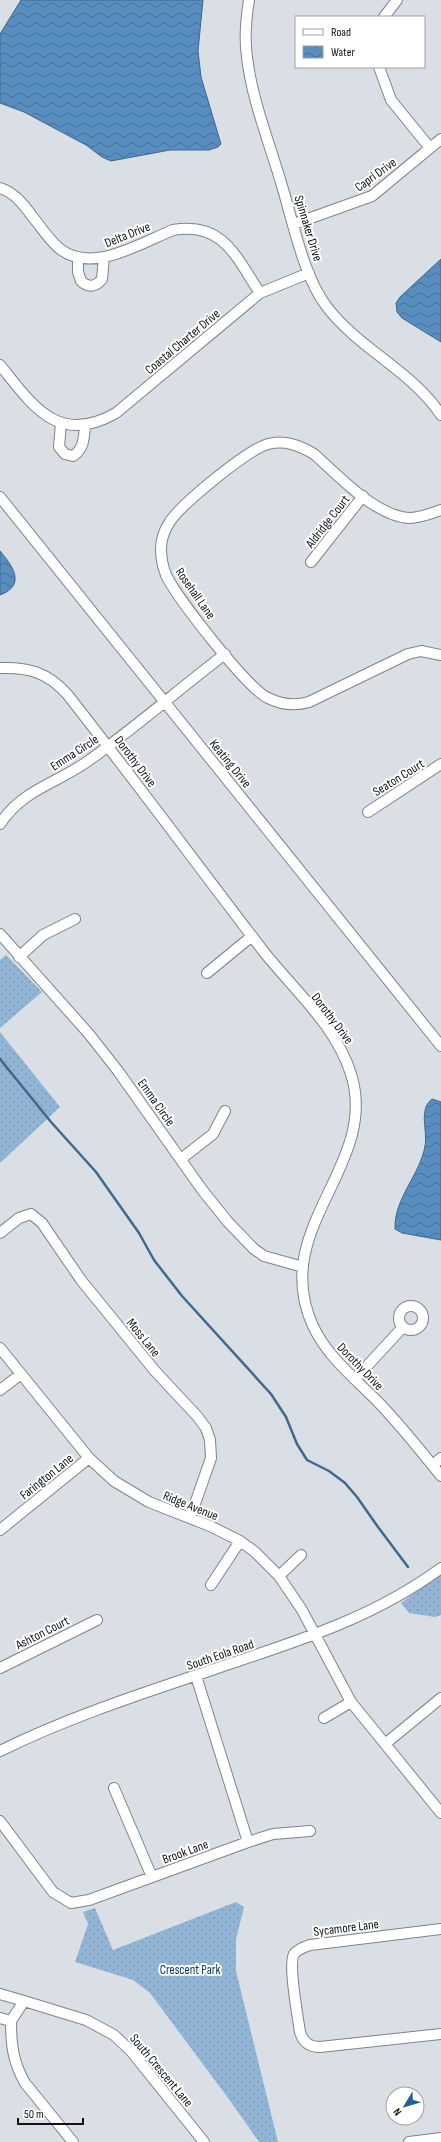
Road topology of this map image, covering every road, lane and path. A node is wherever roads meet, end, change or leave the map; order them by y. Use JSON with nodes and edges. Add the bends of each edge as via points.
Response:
{"nodes":[{"id":1,"x":249,"y":0,"type":"edge"},
{"id":2,"x":397,"y":0,"type":"edge"},
{"id":3,"x":385,"y":16,"type":"edge"},
{"id":4,"x":379,"y":68,"type":"edge"},
{"id":5,"x":441,"y":139,"type":"edge"},
{"id":6,"x":430,"y":148,"type":"junction"},
{"id":7,"x":0,"y":188,"type":"edge"},
{"id":8,"x":294,"y":224,"type":"junction"},
{"id":9,"x":104,"y":257,"type":"junction"},
{"id":10,"x":78,"y":258,"type":"junction"},
{"id":11,"x":309,"y":273,"type":"junction"},
{"id":12,"x":260,"y":293,"type":"junction"},
{"id":13,"x":0,"y":365,"type":"edge"},
{"id":14,"x":441,"y":415,"type":"edge"},
{"id":15,"x":61,"y":424,"type":"junction"},
{"id":16,"x":85,"y":425,"type":"junction"},
{"id":17,"x":363,"y":496,"type":"junction"},
{"id":18,"x":0,"y":497,"type":"edge"},
{"id":19,"x":441,"y":510,"type":"edge"},
{"id":20,"x":311,"y":562,"type":"dead end"},
{"id":21,"x":225,"y":654,"type":"junction"},
{"id":22,"x":441,"y":655,"type":"edge"},
{"id":23,"x":0,"y":668,"type":"edge"},
{"id":24,"x":164,"y":701,"type":"junction"},
{"id":25,"x":108,"y":745,"type":"junction"},
{"id":26,"x":441,"y":764,"type":"edge"},
{"id":27,"x":368,"y":812,"type":"dead end"},
{"id":28,"x":0,"y":824,"type":"edge"},
{"id":29,"x":75,"y":919,"type":"dead end"},
{"id":30,"x":0,"y":934,"type":"edge"},
{"id":31,"x":252,"y":936,"type":"junction"},
{"id":32,"x":19,"y":957,"type":"junction"},
{"id":33,"x":207,"y":973,"type":"dead end"},
{"id":34,"x":441,"y":1046,"type":"edge"},
{"id":35,"x":225,"y":1111,"type":"dead end"},
{"id":36,"x":181,"y":1159,"type":"junction"},
{"id":37,"x":0,"y":1233,"type":"edge"},
{"id":38,"x":303,"y":1267,"type":"junction"},
{"id":39,"x":403,"y":1327,"type":"dead end"},
{"id":40,"x":0,"y":1348,"type":"edge"},
{"id":41,"x":21,"y":1374,"type":"junction"},
{"id":42,"x":355,"y":1379,"type":"junction"},
{"id":43,"x":0,"y":1390,"type":"edge"},
{"id":44,"x":89,"y":1458,"type":"junction"},
{"id":45,"x":441,"y":1458,"type":"edge"},
{"id":46,"x":432,"y":1465,"type":"junction"},
{"id":47,"x":441,"y":1476,"type":"edge"},
{"id":48,"x":190,"y":1518,"type":"junction"},
{"id":49,"x":0,"y":1530,"type":"edge"},
{"id":50,"x":240,"y":1541,"type":"junction"},
{"id":51,"x":301,"y":1555,"type":"dead end"},
{"id":52,"x":441,"y":1568,"type":"edge"},
{"id":53,"x":279,"y":1576,"type":"junction"},
{"id":54,"x":211,"y":1585,"type":"dead end"},
{"id":55,"x":96,"y":1620,"type":"dead end"},
{"id":56,"x":315,"y":1635,"type":"junction"},
{"id":57,"x":0,"y":1668,"type":"edge"},
{"id":58,"x":196,"y":1676,"type":"junction"},
{"id":59,"x":441,"y":1698,"type":"edge"},
{"id":60,"x":351,"y":1702,"type":"junction"},
{"id":61,"x":324,"y":1718,"type":"dead end"},
{"id":62,"x":385,"y":1744,"type":"junction"},
{"id":63,"x":0,"y":1750,"type":"edge"},
{"id":64,"x":114,"y":1788,"type":"dead end"},
{"id":65,"x":441,"y":1813,"type":"edge"},
{"id":66,"x":2,"y":1827,"type":"edge"},
{"id":67,"x":310,"y":1831,"type":"dead end"},
{"id":68,"x":248,"y":1842,"type":"junction"},
{"id":69,"x":152,"y":1877,"type":"junction"},
{"id":70,"x":441,"y":1929,"type":"edge"},
{"id":71,"x":0,"y":1994,"type":"edge"},
{"id":72,"x":24,"y":2001,"type":"junction"},
{"id":73,"x":0,"y":2018,"type":"edge"},
{"id":74,"x":11,"y":2021,"type":"junction"},
{"id":75,"x":441,"y":2034,"type":"edge"},
{"id":76,"x":441,"y":2138,"type":"edge"},
{"id":77,"x":73,"y":2142,"type":"edge"},
{"id":78,"x":204,"y":2142,"type":"edge"},
{"id":79,"x":409,"y":2142,"type":"edge"}],
"edges":[{"from":1,"to":8,"type":"street","name":"Spinnaker Drive","via":[[245,39],[251,83]]},
{"from":2,"to":3,"type":"street"},
{"from":4,"to":6,"type":"street","via":[[391,100]]},
{"from":5,"to":6,"type":"street","name":"Capri Drive"},
{"from":6,"to":8,"type":"street","name":"Capri Drive","via":[[372,196]]},
{"from":7,"to":10,"type":"street","name":"Delta Drive","via":[[14,195],[23,204],[61,250]]},
{"from":8,"to":11,"type":"street","name":"Spinnaker Drive"},
{"from":9,"to":10,"type":"street","name":"Delta Drive","via":[[92,260]]},
{"from":9,"to":10,"type":"street","via":[[102,279],[91,286],[81,281]]},
{"from":9,"to":12,"type":"street","name":"Delta Drive","via":[[173,230],[197,229],[215,235],[228,245]]},
{"from":11,"to":12,"type":"street","name":"Coastal Charter Drive"},
{"from":11,"to":14,"type":"street","name":"Spinnaker Drive","via":[[326,307],[340,323],[416,386]]},
{"from":12,"to":16,"type":"street","name":"Coastal Charter Drive","via":[[116,413]]},
{"from":13,"to":15,"type":"street","via":[[39,412]]},
{"from":15,"to":16,"type":"street","name":"Coastal Charter Drive"},
{"from":15,"to":16,"type":"street","via":[[59,447],[65,454],[73,456],[79,452],[83,444]]},
{"from":17,"to":19,"type":"street","name":"Rosehall Lane","via":[[382,510],[408,518]]},
{"from":17,"to":20,"type":"street","name":"Aldridge Court"},
{"from":17,"to":21,"type":"street","name":"Rosehall Lane","via":[[314,454],[292,444],[267,444],[254,450],[179,510],[162,537],[162,560],[166,574],[172,586]]},
{"from":18,"to":24,"type":"street","name":"Keating Drive"},
{"from":21,"to":22,"type":"street","name":"Rosehall Lane","via":[[260,694],[285,704],[298,705],[408,654],[421,651]]},
{"from":21,"to":24,"type":"street","name":"Emma Circle"},
{"from":23,"to":25,"type":"street","name":"Dorothy Drive","via":[[20,667],[38,672],[54,681]]},
{"from":24,"to":25,"type":"street","name":"Emma Circle"},
{"from":24,"to":34,"type":"street","name":"Keating Drive"},
{"from":25,"to":28,"type":"street","name":"Emma Circle","via":[[82,766],[28,794]]},
{"from":25,"to":31,"type":"street","name":"Dorothy Drive"},
{"from":26,"to":27,"type":"street","name":"Seaton Court"},
{"from":29,"to":32,"type":"street","via":[[43,936]]},
{"from":30,"to":32,"type":"street","name":"Emma Circle"},
{"from":31,"to":33,"type":"street"},
{"from":31,"to":38,"type":"street","name":"Dorothy Drive","via":[[344,1052],[354,1089],[355,1120],[348,1150],[311,1230]]},
{"from":32,"to":36,"type":"street","name":"Emma Circle","via":[[89,1034]]},
{"from":35,"to":36,"type":"street","via":[[213,1134]]},
{"from":36,"to":38,"type":"street","name":"Emma Circle","via":[[216,1207],[254,1249],[270,1259]]},
{"from":37,"to":48,"type":"street","name":"Moss Lane","via":[[20,1218],[31,1214],[42,1223],[86,1286],[155,1371],[202,1422],[210,1440],[212,1458]]},
{"from":38,"to":42,"type":"street","name":"Dorothy Drive","via":[[304,1296],[312,1323],[332,1356]]},
{"from":39,"to":42,"type":"street"},
{"from":40,"to":41,"type":"street","name":"Ridge Avenue"},
{"from":41,"to":43,"type":"street"},
{"from":41,"to":44,"type":"street","name":"Ridge Avenue"},
{"from":42,"to":46,"type":"street","name":"Dorothy Drive","via":[[394,1419]]},
{"from":44,"to":48,"type":"street","name":"Ridge Avenue","via":[[130,1492]]},
{"from":44,"to":49,"type":"street","name":"Farington Lane"},
{"from":45,"to":46,"type":"street"},
{"from":46,"to":47,"type":"street","name":"Dorothy Drive"},
{"from":48,"to":50,"type":"street","name":"Ridge Avenue"},
{"from":50,"to":53,"type":"street","name":"Ridge Avenue"},
{"from":50,"to":54,"type":"street"},
{"from":51,"to":53,"type":"street"},
{"from":52,"to":56,"type":"street","name":"South Eola Road","via":[[377,1608]]},
{"from":53,"to":56,"type":"street","name":"Ridge Avenue"},
{"from":55,"to":57,"type":"street","name":"Ashton Court"},
{"from":56,"to":58,"type":"street","name":"South Eola Road"},
{"from":56,"to":60,"type":"street","name":"Ridge Avenue"},
{"from":58,"to":63,"type":"street","name":"South Eola Road","via":[[59,1723]]},
{"from":58,"to":68,"type":"street"},
{"from":59,"to":62,"type":"street"},
{"from":60,"to":61,"type":"street"},
{"from":60,"to":62,"type":"street","name":"Ridge Avenue"},
{"from":62,"to":65,"type":"street","name":"Ridge Avenue"},
{"from":64,"to":69,"type":"street"},
{"from":66,"to":69,"type":"street","name":"Brook Lane","via":[[53,1892],[66,1902],[80,1903]]},
{"from":67,"to":68,"type":"street","name":"Brook Lane","via":[[273,1834]]},
{"from":68,"to":69,"type":"street","name":"Brook Lane"},
{"from":70,"to":75,"type":"street","name":"Sycamore Lane","via":[[310,1945],[294,1954],[292,1966],[300,2032],[309,2045],[320,2047]]},
{"from":71,"to":72,"type":"street","name":"South Crescent Lane"},
{"from":72,"to":74,"type":"street"},
{"from":72,"to":78,"type":"street","name":"South Crescent Lane","via":[[86,2020],[114,2035],[131,2051]]},
{"from":73,"to":74,"type":"street"},
{"from":74,"to":77,"type":"street","via":[[11,2048],[19,2072]]},
{"from":76,"to":79,"type":"street"}]}
